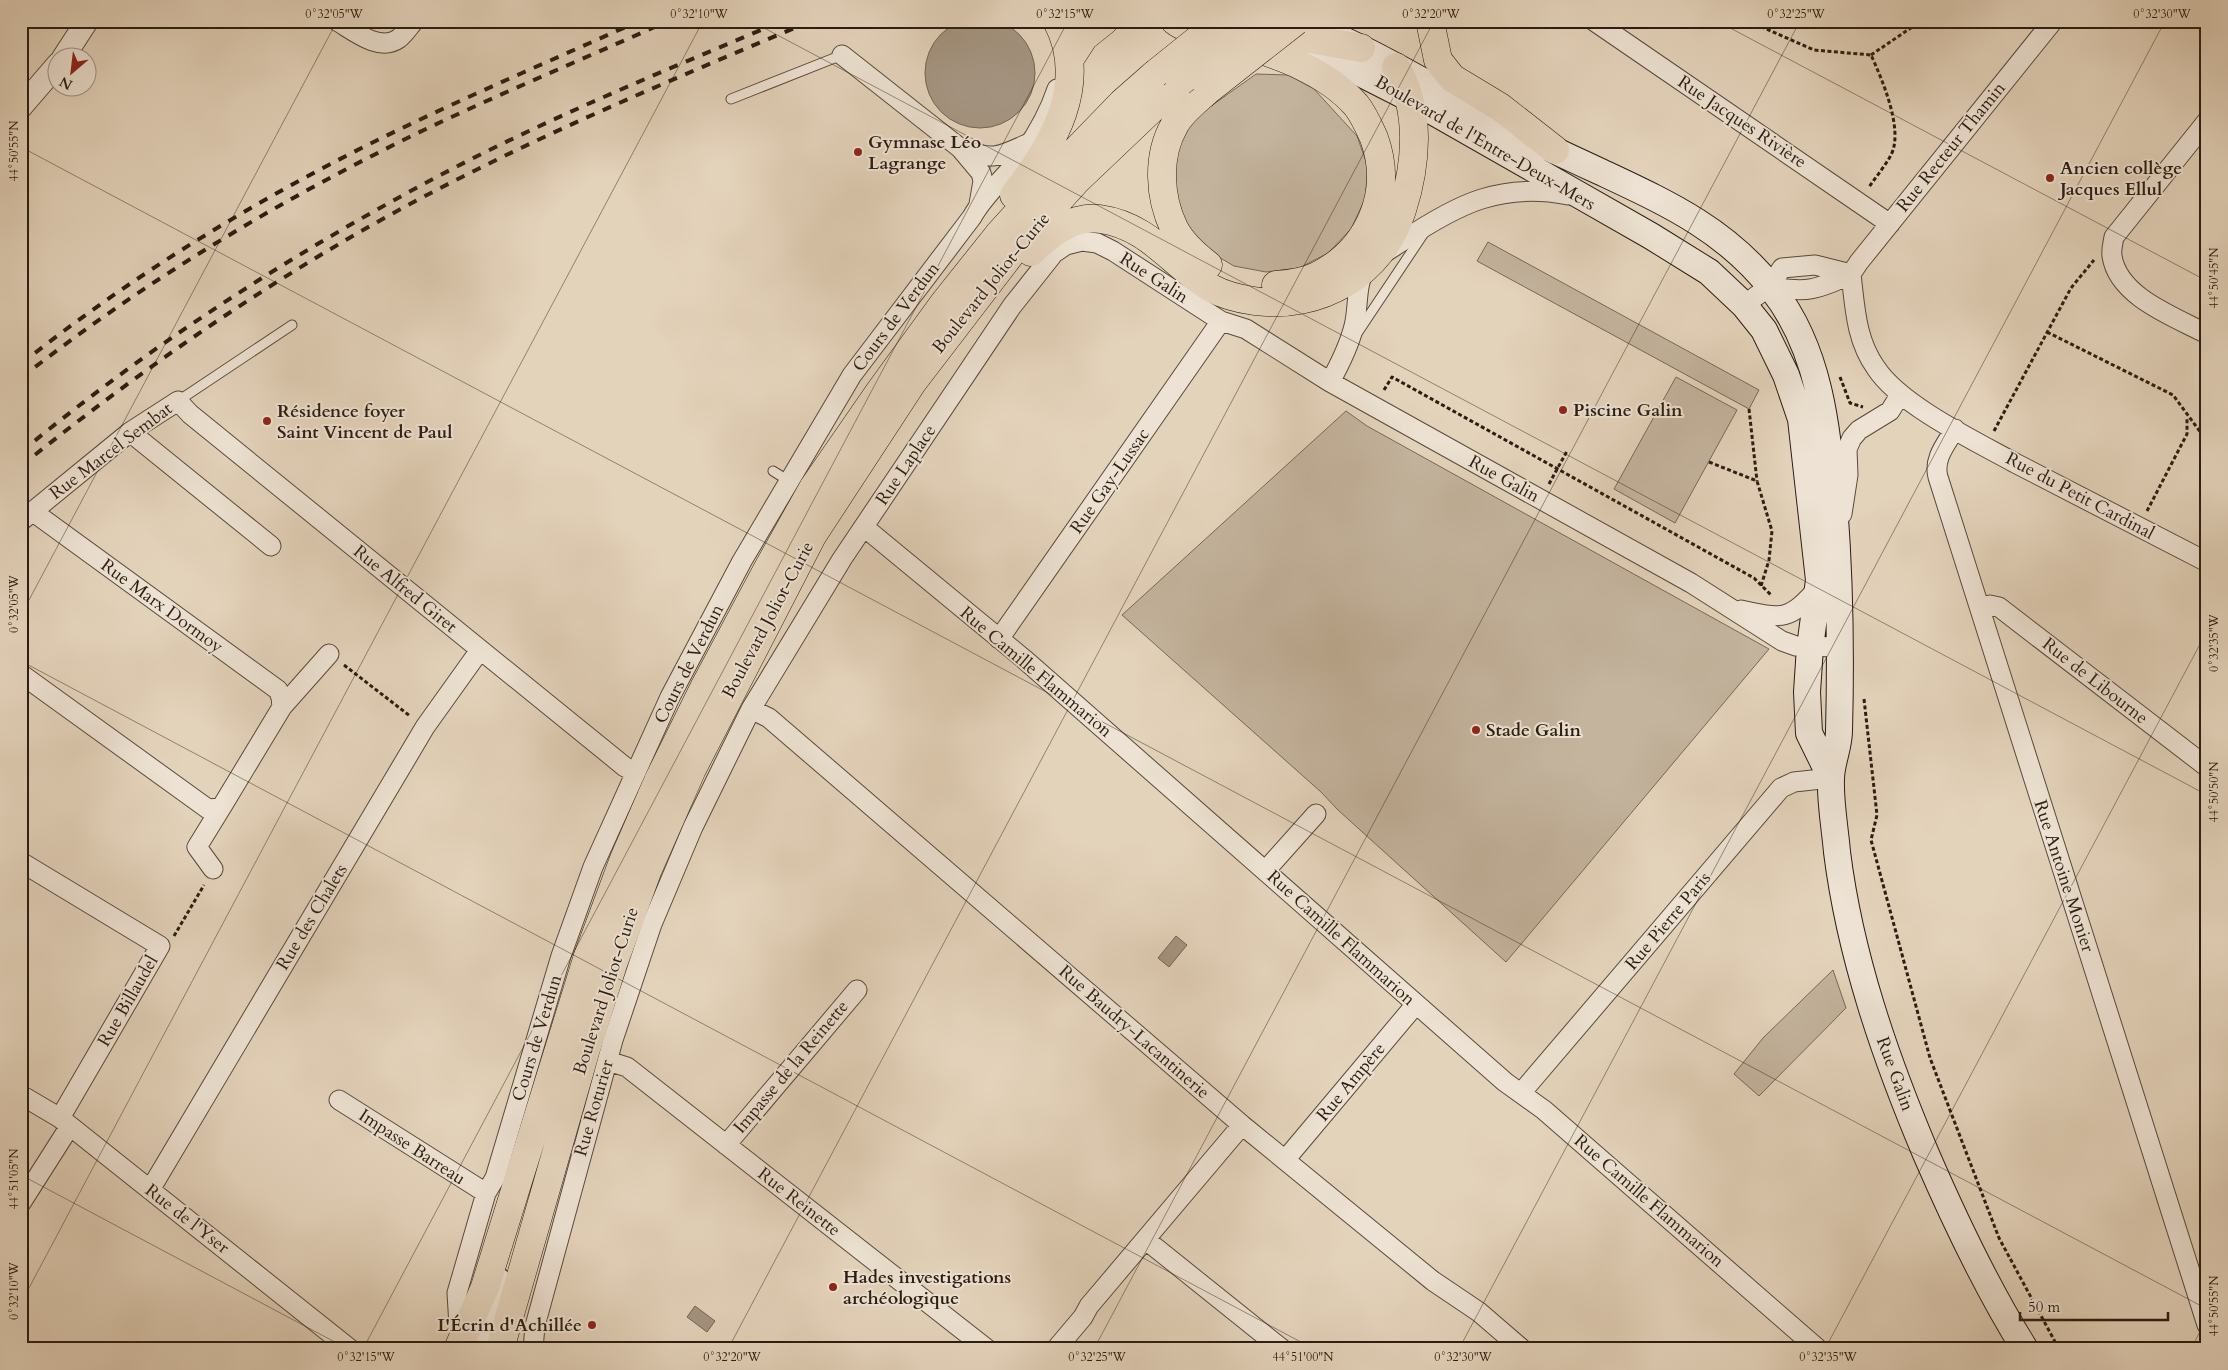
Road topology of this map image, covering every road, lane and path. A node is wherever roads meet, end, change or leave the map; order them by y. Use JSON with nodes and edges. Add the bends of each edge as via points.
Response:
{"nodes":[{"id":1,"x":87,"y":21,"type":"edge"},
{"id":2,"x":337,"y":21,"type":"edge"},
{"id":3,"x":414,"y":21,"type":"edge"},
{"id":4,"x":1057,"y":21,"type":"edge"},
{"id":5,"x":1104,"y":21,"type":"edge"},
{"id":6,"x":1175,"y":21,"type":"edge"},
{"id":7,"x":1205,"y":21,"type":"edge"},
{"id":8,"x":1221,"y":21,"type":"edge"},
{"id":9,"x":1243,"y":21,"type":"edge"},
{"id":10,"x":1256,"y":21,"type":"edge"},
{"id":11,"x":1296,"y":21,"type":"edge"},
{"id":12,"x":1430,"y":21,"type":"edge"},
{"id":13,"x":1594,"y":21,"type":"edge"},
{"id":14,"x":1757,"y":21,"type":"edge"},
{"id":15,"x":1920,"y":21,"type":"edge"},
{"id":16,"x":2053,"y":21,"type":"edge"},
{"id":17,"x":69,"y":48,"type":"edge"},
{"id":18,"x":1361,"y":48,"type":"junction"},
{"id":19,"x":842,"y":55,"type":"joint"},
{"id":20,"x":1871,"y":56,"type":"junction"},
{"id":21,"x":1069,"y":60,"type":"junction"},
{"id":22,"x":1396,"y":67,"type":"junction"},
{"id":23,"x":48,"y":76,"type":"edge"},
{"id":24,"x":1168,"y":78,"type":"junction"},
{"id":25,"x":731,"y":99,"type":"dead end"},
{"id":26,"x":1411,"y":99,"type":"junction"},
{"id":27,"x":21,"y":107,"type":"edge"},
{"id":28,"x":2207,"y":121,"type":"edge"},
{"id":29,"x":1030,"y":142,"type":"junction"},
{"id":30,"x":960,"y":148,"type":"junction"},
{"id":31,"x":1555,"y":150,"type":"junction"},
{"id":32,"x":1579,"y":197,"type":"junction"},
{"id":33,"x":1859,"y":202,"type":"junction"},
{"id":34,"x":979,"y":204,"type":"junction"},
{"id":35,"x":1430,"y":223,"type":"junction"},
{"id":36,"x":1890,"y":224,"type":"junction"},
{"id":37,"x":2114,"y":237,"type":"junction"},
{"id":38,"x":1082,"y":240,"type":"joint"},
{"id":39,"x":1367,"y":266,"type":"junction"},
{"id":40,"x":1852,"y":274,"type":"junction"},
{"id":41,"x":1770,"y":286,"type":"junction"},
{"id":42,"x":1744,"y":305,"type":"junction"},
{"id":43,"x":1221,"y":321,"type":"junction"},
{"id":44,"x":292,"y":325,"type":"dead end"},
{"id":45,"x":2047,"y":332,"type":"junction"},
{"id":46,"x":2207,"y":334,"type":"edge"},
{"id":47,"x":1347,"y":349,"type":"junction"},
{"id":48,"x":1840,"y":376,"type":"dead end"},
{"id":49,"x":1330,"y":382,"type":"junction"},
{"id":50,"x":912,"y":383,"type":"junction"},
{"id":51,"x":1900,"y":395,"type":"junction"},
{"id":52,"x":178,"y":401,"type":"junction"},
{"id":53,"x":1374,"y":406,"type":"junction"},
{"id":54,"x":1749,"y":409,"type":"dead end"},
{"id":55,"x":2187,"y":416,"type":"junction"},
{"id":56,"x":1879,"y":418,"type":"junction"},
{"id":57,"x":1955,"y":429,"type":"junction"},
{"id":58,"x":130,"y":432,"type":"junction"},
{"id":59,"x":2207,"y":441,"type":"edge"},
{"id":60,"x":1986,"y":447,"type":"junction"},
{"id":61,"x":1708,"y":462,"type":"dead end"},
{"id":62,"x":792,"y":480,"type":"junction"},
{"id":63,"x":1757,"y":481,"type":"junction"},
{"id":64,"x":26,"y":516,"type":"edge"},
{"id":65,"x":864,"y":527,"type":"junction"},
{"id":66,"x":2139,"y":527,"type":"junction"},
{"id":67,"x":1837,"y":542,"type":"junction"},
{"id":68,"x":271,"y":546,"type":"dead end"},
{"id":69,"x":2207,"y":562,"type":"edge"},
{"id":70,"x":1761,"y":586,"type":"junction"},
{"id":71,"x":1818,"y":588,"type":"junction"},
{"id":72,"x":1776,"y":598,"type":"dead end"},
{"id":73,"x":1730,"y":608,"type":"junction"},
{"id":74,"x":1981,"y":608,"type":"junction"},
{"id":75,"x":999,"y":639,"type":"junction"},
{"id":76,"x":1810,"y":647,"type":"junction"},
{"id":77,"x":1840,"y":647,"type":"junction"},
{"id":78,"x":480,"y":650,"type":"junction"},
{"id":79,"x":329,"y":654,"type":"joint"},
{"id":80,"x":21,"y":674,"type":"edge"},
{"id":81,"x":1864,"y":698,"type":"dead end"},
{"id":82,"x":282,"y":707,"type":"junction"},
{"id":83,"x":751,"y":709,"type":"junction"},
{"id":84,"x":424,"y":727,"type":"junction"},
{"id":85,"x":2207,"y":767,"type":"edge"},
{"id":86,"x":636,"y":772,"type":"junction"},
{"id":87,"x":1830,"y":778,"type":"junction"},
{"id":88,"x":221,"y":808,"type":"junction"},
{"id":89,"x":1316,"y":814,"type":"dead end"},
{"id":90,"x":21,"y":862,"type":"edge"},
{"id":91,"x":213,"y":870,"type":"joint"},
{"id":92,"x":1266,"y":870,"type":"junction"},
{"id":93,"x":160,"y":946,"type":"junction"},
{"id":94,"x":857,"y":990,"type":"dead end"},
{"id":95,"x":1416,"y":1004,"type":"junction"},
{"id":96,"x":608,"y":1061,"type":"junction"},
{"id":97,"x":1521,"y":1093,"type":"junction"},
{"id":98,"x":21,"y":1095,"type":"edge"},
{"id":99,"x":339,"y":1100,"type":"dead end"},
{"id":100,"x":65,"y":1122,"type":"junction"},
{"id":101,"x":1242,"y":1125,"type":"junction"},
{"id":102,"x":726,"y":1145,"type":"junction"},
{"id":103,"x":1285,"y":1160,"type":"junction"},
{"id":104,"x":150,"y":1190,"type":"junction"},
{"id":105,"x":486,"y":1193,"type":"junction"},
{"id":106,"x":21,"y":1203,"type":"edge"},
{"id":107,"x":1146,"y":1240,"type":"junction"},
{"id":108,"x":2207,"y":1325,"type":"edge"},
{"id":109,"x":467,"y":1344,"type":"edge"},
{"id":110,"x":350,"y":1349,"type":"edge"},
{"id":111,"x":500,"y":1349,"type":"edge"},
{"id":112,"x":533,"y":1349,"type":"edge"},
{"id":113,"x":987,"y":1349,"type":"edge"},
{"id":114,"x":1056,"y":1349,"type":"edge"},
{"id":115,"x":1282,"y":1349,"type":"edge"},
{"id":116,"x":1522,"y":1349,"type":"edge"},
{"id":117,"x":1818,"y":1349,"type":"edge"},
{"id":118,"x":2026,"y":1349,"type":"edge"},
{"id":119,"x":2059,"y":1349,"type":"edge"}],
"edges":[{"from":1,"to":17,"type":"street"},
{"from":2,"to":3,"type":"street","via":[[368,40],[383,44],[398,39]]},
{"from":4,"to":21,"type":"main road"},
{"from":5,"to":21,"type":"main road","via":[[1084,37]]},
{"from":6,"to":11,"type":"main road","bridge":true,"via":[[1279,56],[1316,72],[1357,107],[1369,125],[1379,152],[1382,179],[1377,208],[1362,238],[1345,256],[1317,276],[1271,286],[1246,283],[1221,274],[1187,246],[1174,228],[1162,185],[1162,166],[1174,125],[1189,107],[1208,90]]},
{"from":7,"to":26,"type":"main road","name":"Boulevard de l'Entre-Deux-Mers","via":[[1329,59]]},
{"from":8,"to":24,"type":"main road","name":"Boulevard Joliot-Curie","bridge":true},
{"from":9,"to":18,"type":"main road","via":[[1299,37]]},
{"from":10,"to":24,"type":"main road","name":"Boulevard Joliot-Curie","bridge":true},
{"from":11,"to":18,"type":"main road","name":"Boulevard de l'Entre-Deux-Mers"},
{"from":12,"to":31,"type":"main road","via":[[1438,60],[1452,78],[1500,107]]},
{"from":13,"to":33,"type":"street","name":"Rue Jacques Rivière"},
{"from":14,"to":20,"type":"path","via":[[1764,28],[1814,50]]},
{"from":15,"to":20,"type":"path"},
{"from":16,"to":36,"type":"street","name":"Rue Recteur Thamin"},
{"from":18,"to":22,"type":"main road","name":"Boulevard de l'Entre-Deux-Mers"},
{"from":19,"to":25,"type":"lane"},
{"from":19,"to":30,"type":"street"},
{"from":20,"to":33,"type":"path","via":[[1887,90],[1895,135],[1892,154]]},
{"from":21,"to":29,"type":"street","name":"Cours de Verdun","via":[[1052,103]]},
{"from":21,"to":62,"type":"main road","via":[[1070,82],[1065,107],[1054,135],[1027,178],[872,385],[851,418]]},
{"from":22,"to":26,"type":"main road"},
{"from":22,"to":31,"type":"main road","name":"Boulevard de l'Entre-Deux-Mers"},
{"from":23,"to":27,"type":"street"},
{"from":24,"to":50,"type":"main road","name":"Boulevard Joliot-Curie","via":[[1017,246]]},
{"from":24,"to":62,"type":"main road","name":"Boulevard Joliot-Curie","via":[[1122,103],[1060,167]]},
{"from":26,"to":32,"type":"main road","name":"Boulevard de l'Entre-Deux-Mers"},
{"from":26,"to":39,"type":"main road","via":[[1414,131],[1408,189],[1391,237]]},
{"from":28,"to":37,"type":"street"},
{"from":29,"to":30,"type":"street","via":[[1003,155],[989,157]]},
{"from":29,"to":34,"type":"street","name":"Cours de Verdun","via":[[1016,163]]},
{"from":30,"to":34,"type":"street","via":[[981,173],[983,181]]},
{"from":31,"to":41,"type":"main road","name":"Boulevard de l'Entre-Deux-Mers","via":[[1693,217],[1726,242]]},
{"from":32,"to":35,"type":"street","via":[[1545,190],[1512,191],[1468,203]]},
{"from":32,"to":42,"type":"main road","name":"Boulevard de l'Entre-Deux-Mers","via":[[1708,272]]},
{"from":33,"to":36,"type":"street","name":"Rue Jacques Rivière"},
{"from":34,"to":62,"type":"street","name":"Cours de Verdun","via":[[852,375]]},
{"from":35,"to":39,"type":"street"},
{"from":35,"to":47,"type":"lane"},
{"from":36,"to":40,"type":"street","name":"Rue Recteur Thamin"},
{"from":37,"to":45,"type":"path","via":[[2071,288]]},
{"from":37,"to":46,"type":"street","via":[[2112,255],[2118,275],[2142,299]]},
{"from":38,"to":43,"type":"street","name":"Rue Galin","via":[[1113,251]]},
{"from":38,"to":65,"type":"street","name":"Rue Laplace","via":[[1054,253],[1012,306]]},
{"from":39,"to":47,"type":"street","via":[[1360,282],[1357,312]]},
{"from":39,"to":50,"type":"main road","via":[[1338,287],[1296,302],[1240,299],[1212,288],[1168,252],[1120,224],[1098,219],[1079,220],[1043,240]]},
{"from":40,"to":41,"type":"street","via":[[1815,264],[1782,268]]},
{"from":40,"to":51,"type":"street","name":"Rue du Petit Cardinal","via":[[1854,306],[1864,347],[1887,383]]},
{"from":41,"to":42,"type":"street"},
{"from":41,"to":67,"type":"main road","name":"Boulevard de l'Entre-Deux-Mers","via":[[1794,322],[1814,370],[1823,407]]},
{"from":42,"to":71,"type":"main road","name":"Boulevard de l'Entre-Deux-Mers","via":[[1764,330],[1795,397],[1801,419]]},
{"from":43,"to":49,"type":"street","name":"Rue Galin","via":[[1246,329]]},
{"from":43,"to":75,"type":"street","name":"Rue Gay-Lussac"},
{"from":44,"to":52,"type":"lane"},
{"from":45,"to":55,"type":"path","via":[[2173,395]]},
{"from":45,"to":60,"type":"path"},
{"from":47,"to":49,"type":"street"},
{"from":48,"to":56,"type":"path","via":[[1850,403],[1874,410]]},
{"from":49,"to":53,"type":"street","name":"Rue Galin"},
{"from":50,"to":111,"type":"main road","name":"Boulevard Joliot-Curie","via":[[812,536],[692,769],[648,868],[586,1049]]},
{"from":51,"to":56,"type":"street","via":[[1890,411]]},
{"from":51,"to":57,"type":"street","name":"Rue du Petit Cardinal"},
{"from":52,"to":58,"type":"street","name":"Rue Marcel Sembat"},
{"from":52,"to":78,"type":"street","name":"Rue Alfred Giret"},
{"from":53,"to":70,"type":"path","via":[[1392,377],[1754,578]]},
{"from":53,"to":73,"type":"street","name":"Rue Galin"},
{"from":54,"to":63,"type":"path"},
{"from":55,"to":59,"type":"path"},
{"from":55,"to":66,"type":"path","via":[[2187,434]]},
{"from":56,"to":67,"type":"street","via":[[1859,430],[1848,449],[1848,475]]},
{"from":57,"to":60,"type":"street","name":"Rue du Petit Cardinal"},
{"from":57,"to":74,"type":"street","name":"Rue Antoine Monier","via":[[1937,460],[1936,468]]},
{"from":58,"to":64,"type":"street","name":"Rue Marcel Sembat"},
{"from":58,"to":68,"type":"street"},
{"from":60,"to":66,"type":"street","name":"Rue du Petit Cardinal"},
{"from":61,"to":63,"type":"path"},
{"from":62,"to":86,"type":"street","name":"Cours de Verdun","via":[[742,561]]},
{"from":62,"to":109,"type":"main road","name":"Boulevard Joliot-Curie","via":[[705,686],[624,859],[588,956]]},
{"from":63,"to":70,"type":"path","via":[[1772,531],[1769,560]]},
{"from":64,"to":82,"type":"street","name":"Rue Marx Dormoy","via":[[278,690]]},
{"from":65,"to":75,"type":"street","name":"Rue Camille Flammarion"},
{"from":65,"to":83,"type":"street","name":"Rue Laplace"},
{"from":66,"to":69,"type":"street","name":"Rue du Petit Cardinal"},
{"from":67,"to":77,"type":"main road","name":"Rue Galin"},
{"from":70,"to":72,"type":"path"},
{"from":71,"to":73,"type":"street","via":[[1788,615],[1770,616]]},
{"from":71,"to":76,"type":"main road","name":"Boulevard de l'Entre-Deux-Mers"},
{"from":73,"to":76,"type":"street","name":"Rue Galin","via":[[1782,641]]},
{"from":74,"to":85,"type":"street","name":"Rue de Libourne","via":[[1999,607]]},
{"from":74,"to":108,"type":"street","name":"Rue Antoine Monier"},
{"from":75,"to":92,"type":"street","name":"Rue Camille Flammarion"},
{"from":76,"to":77,"type":"street"},
{"from":76,"to":87,"type":"main road","name":"Rue Galin","via":[[1809,733]]},
{"from":77,"to":87,"type":"main road","name":"Rue Galin","via":[[1839,737]]},
{"from":78,"to":84,"type":"street","name":"Rue des Chalets"},
{"from":78,"to":86,"type":"street","name":"Rue Alfred Giret","via":[[625,767]]},
{"from":79,"to":82,"type":"street"},
{"from":79,"to":84,"type":"path"},
{"from":80,"to":88,"type":"street","via":[[192,799],[208,809]]},
{"from":81,"to":119,"type":"path","via":[[1877,815],[1871,840],[1930,1058],[1999,1238]]},
{"from":82,"to":88,"type":"street"},
{"from":83,"to":96,"type":"street","name":"Rue Roturier","via":[[652,924]]},
{"from":83,"to":101,"type":"street","name":"Rue Baudry-Lacantinerie","via":[[769,718]]},
{"from":84,"to":104,"type":"street","name":"Rue des Chalets"},
{"from":86,"to":105,"type":"street","name":"Cours de Verdun","via":[[593,867],[561,956],[495,1178]]},
{"from":87,"to":97,"type":"street","name":"Rue Pierre Paris","via":[[1794,782],[1781,788]]},
{"from":87,"to":118,"type":"main road","name":"Rue Galin","via":[[1849,919],[1890,1064],[1955,1221]]},
{"from":88,"to":91,"type":"street","via":[[197,847]]},
{"from":89,"to":92,"type":"street"},
{"from":90,"to":93,"type":"street","name":"Rue Billaudel"},
{"from":91,"to":93,"type":"path","via":[[171,940]]},
{"from":92,"to":95,"type":"street","name":"Rue Camille Flammarion"},
{"from":93,"to":100,"type":"street","name":"Rue Billaudel"},
{"from":94,"to":102,"type":"street","name":"Impasse de la Reinette"},
{"from":95,"to":97,"type":"street","name":"Rue Camille Flammarion"},
{"from":95,"to":103,"type":"street","name":"Rue Ampère"},
{"from":96,"to":102,"type":"street","name":"Rue Reinette","via":[[627,1067]]},
{"from":96,"to":112,"type":"street","name":"Rue Roturier","via":[[535,1326]]},
{"from":97,"to":117,"type":"street","name":"Rue Camille Flammarion"},
{"from":98,"to":100,"type":"street","name":"Rue de l'Yser"},
{"from":99,"to":105,"type":"street","name":"Impasse Barreau"},
{"from":100,"to":104,"type":"street","name":"Rue de l'Yser"},
{"from":100,"to":106,"type":"street","name":"Rue Billaudel"},
{"from":101,"to":103,"type":"street","name":"Rue Baudry-Lacantinerie"},
{"from":101,"to":107,"type":"street"},
{"from":102,"to":113,"type":"street","name":"Rue Reinette"},
{"from":103,"to":116,"type":"street","name":"Rue Baudry-Lacantinerie"},
{"from":104,"to":110,"type":"street","name":"Rue de l'Yser"},
{"from":105,"to":109,"type":"street","name":"Cours de Verdun","via":[[457,1293],[459,1326]]},
{"from":107,"to":114,"type":"street"},
{"from":107,"to":115,"type":"street"}]}
